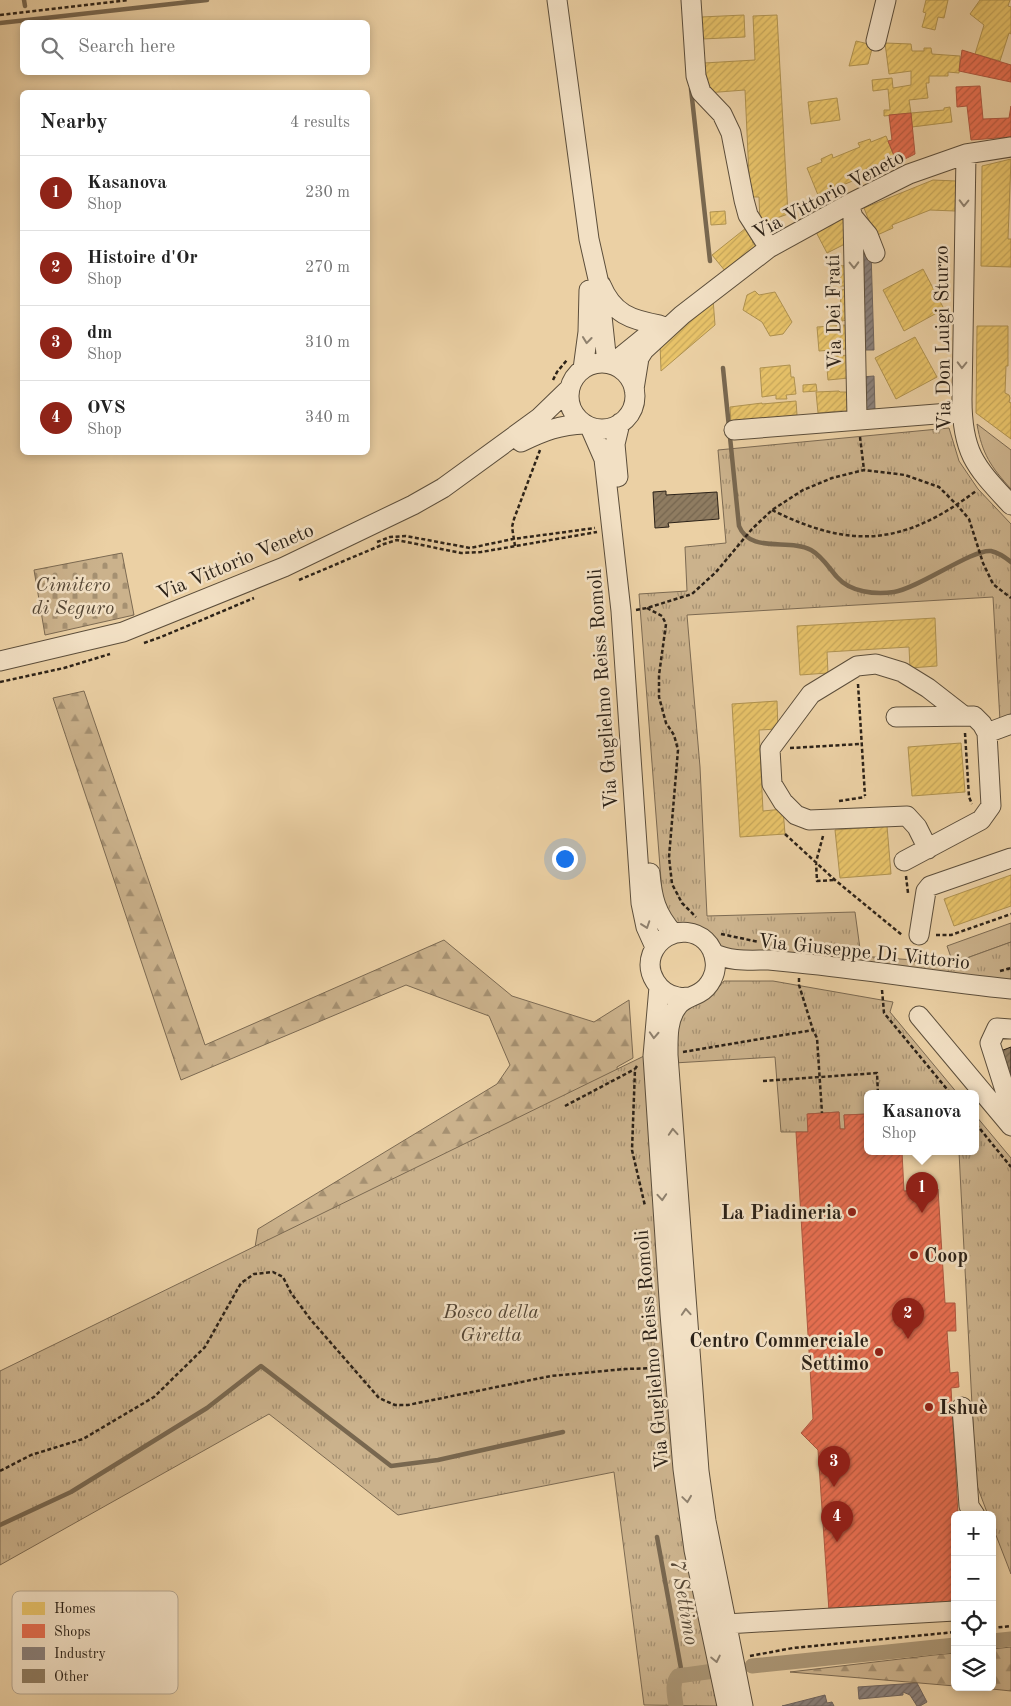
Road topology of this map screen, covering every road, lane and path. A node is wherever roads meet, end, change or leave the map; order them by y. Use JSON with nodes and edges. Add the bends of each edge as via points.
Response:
{"nodes":[{"id":1,"x":129,"y":0,"type":"edge"},
{"id":2,"x":557,"y":0,"type":"edge"},
{"id":3,"x":691,"y":0,"type":"edge"},
{"id":4,"x":886,"y":0,"type":"edge"},
{"id":5,"x":0,"y":15,"type":"edge"},
{"id":6,"x":876,"y":41,"type":"dead end"},
{"id":7,"x":1011,"y":147,"type":"edge"},
{"id":8,"x":966,"y":154,"type":"junction"},
{"id":9,"x":851,"y":210,"type":"junction"},
{"id":10,"x":589,"y":239,"type":"junction"},
{"id":11,"x":769,"y":248,"type":"junction"},
{"id":12,"x":875,"y":253,"type":"dead end"},
{"id":13,"x":598,"y":279,"type":"junction"},
{"id":14,"x":682,"y":315,"type":"junction"},
{"id":15,"x":660,"y":324,"type":"junction"},
{"id":16,"x":610,"y":363,"type":"junction"},
{"id":17,"x":583,"y":369,"type":"junction"},
{"id":18,"x":570,"y":388,"type":"junction"},
{"id":19,"x":634,"y":389,"type":"junction"},
{"id":20,"x":962,"y":412,"type":"junction"},
{"id":21,"x":857,"y":419,"type":"junction"},
{"id":22,"x":620,"y":423,"type":"junction"},
{"id":23,"x":587,"y":426,"type":"junction"},
{"id":24,"x":734,"y":430,"type":"dead end"},
{"id":25,"x":541,"y":448,"type":"dead end"},
{"id":26,"x":473,"y":467,"type":"junction"},
{"id":27,"x":864,"y":470,"type":"junction"},
{"id":28,"x":988,"y":480,"type":"junction"},
{"id":29,"x":957,"y":505,"type":"junction"},
{"id":30,"x":1011,"y":505,"type":"edge"},
{"id":31,"x":772,"y":510,"type":"junction"},
{"id":32,"x":604,"y":526,"type":"dead end"},
{"id":33,"x":604,"y":531,"type":"dead end"},
{"id":34,"x":390,"y":537,"type":"dead end"},
{"id":35,"x":514,"y":539,"type":"junction"},
{"id":36,"x":515,"y":546,"type":"junction"},
{"id":37,"x":294,"y":582,"type":"dead end"},
{"id":38,"x":258,"y":597,"type":"dead end"},
{"id":39,"x":1011,"y":598,"type":"edge"},
{"id":40,"x":144,"y":643,"type":"dead end"},
{"id":41,"x":117,"y":651,"type":"dead end"},
{"id":42,"x":0,"y":661,"type":"edge"},
{"id":43,"x":856,"y":666,"type":"junction"},
{"id":44,"x":0,"y":682,"type":"edge"},
{"id":45,"x":964,"y":716,"type":"junction"},
{"id":46,"x":896,"y":718,"type":"dead end"},
{"id":47,"x":1011,"y":724,"type":"edge"},
{"id":48,"x":987,"y":733,"type":"junction"},
{"id":49,"x":861,"y":744,"type":"junction"},
{"id":50,"x":770,"y":749,"type":"junction"},
{"id":51,"x":865,"y":797,"type":"junction"},
{"id":52,"x":838,"y":801,"type":"dead end"},
{"id":53,"x":866,"y":817,"type":"junction"},
{"id":54,"x":828,"y":820,"type":"junction"},
{"id":55,"x":981,"y":820,"type":"junction"},
{"id":56,"x":785,"y":834,"type":"dead end"},
{"id":57,"x":928,"y":848,"type":"junction"},
{"id":58,"x":1011,"y":858,"type":"edge"},
{"id":59,"x":904,"y":861,"type":"joint"},
{"id":60,"x":816,"y":862,"type":"junction"},
{"id":61,"x":835,"y":880,"type":"junction"},
{"id":62,"x":908,"y":899,"type":"dead end"},
{"id":63,"x":1011,"y":914,"type":"edge"},
{"id":64,"x":698,"y":919,"type":"dead end"},
{"id":65,"x":673,"y":933,"type":"junction"},
{"id":66,"x":720,"y":934,"type":"dead end"},
{"id":67,"x":913,"y":939,"type":"junction"},
{"id":68,"x":763,"y":943,"type":"dead end"},
{"id":69,"x":655,"y":948,"type":"junction"},
{"id":70,"x":713,"y":953,"type":"junction"},
{"id":71,"x":915,"y":960,"type":"junction"},
{"id":72,"x":913,"y":965,"type":"dead end"},
{"id":73,"x":1011,"y":968,"type":"edge"},
{"id":74,"x":994,"y":972,"type":"dead end"},
{"id":75,"x":800,"y":975,"type":"junction"},
{"id":76,"x":713,"y":978,"type":"junction"},
{"id":77,"x":882,"y":986,"type":"junction"},
{"id":78,"x":658,"y":987,"type":"junction"},
{"id":79,"x":1011,"y":989,"type":"edge"},
{"id":80,"x":690,"y":997,"type":"junction"},
{"id":81,"x":1011,"y":1000,"type":"edge"},
{"id":82,"x":919,"y":1016,"type":"dead end"},
{"id":83,"x":1011,"y":1028,"type":"edge"},
{"id":84,"x":813,"y":1030,"type":"junction"},
{"id":85,"x":655,"y":1056,"type":"junction"},
{"id":86,"x":636,"y":1068,"type":"junction"},
{"id":87,"x":820,"y":1077,"type":"junction"},
{"id":88,"x":763,"y":1081,"type":"dead end"},
{"id":89,"x":878,"y":1090,"type":"edge"},
{"id":90,"x":948,"y":1090,"type":"edge"},
{"id":91,"x":565,"y":1106,"type":"dead end"},
{"id":92,"x":1011,"y":1109,"type":"edge"},
{"id":93,"x":822,"y":1113,"type":"dead end"},
{"id":94,"x":1011,"y":1126,"type":"edge"},
{"id":95,"x":979,"y":1128,"type":"edge"},
{"id":96,"x":1011,"y":1167,"type":"edge"},
{"id":97,"x":647,"y":1214,"type":"dead end"},
{"id":98,"x":670,"y":1314,"type":"junction"},
{"id":99,"x":625,"y":1368,"type":"dead end"},
{"id":100,"x":962,"y":1407,"type":"dead end"},
{"id":101,"x":0,"y":1471,"type":"edge"},
{"id":102,"x":699,"y":1471,"type":"junction"},
{"id":103,"x":972,"y":1511,"type":"edge"},
{"id":104,"x":694,"y":1550,"type":"junction"},
{"id":105,"x":951,"y":1611,"type":"edge"},
{"id":106,"x":726,"y":1624,"type":"junction"},
{"id":107,"x":1011,"y":1626,"type":"edge"},
{"id":108,"x":996,"y":1628,"type":"edge"},
{"id":109,"x":951,"y":1632,"type":"edge"},
{"id":110,"x":733,"y":1659,"type":"junction"},
{"id":111,"x":727,"y":1706,"type":"edge"},
{"id":112,"x":743,"y":1706,"type":"edge"}],
"edges":[{"from":1,"to":5,"type":"path"},
{"from":2,"to":10,"type":"street"},
{"from":3,"to":11,"type":"street","via":[[696,76],[701,92],[722,114],[731,133],[748,215]]},
{"from":4,"to":6,"type":"street"},
{"from":7,"to":8,"type":"street","name":"Via Vittorio Veneto"},
{"from":8,"to":9,"type":"street","name":"Via Vittorio Veneto","via":[[909,174]]},
{"from":8,"to":20,"type":"street","name":"Via Don Luigi Sturzo","one_way":true},
{"from":9,"to":11,"type":"street","name":"Via Vittorio Veneto"},
{"from":9,"to":12,"type":"street","via":[[868,235]]},
{"from":9,"to":21,"type":"street","name":"Via Dei Frati","one_way":true},
{"from":10,"to":13,"type":"street"},
{"from":10,"to":17,"type":"street","one_way":true,"via":[[588,332]]},
{"from":11,"to":14,"type":"street","name":"Via Vittorio Veneto"},
{"from":13,"to":15,"type":"street","via":[[606,298],[617,310],[637,321]]},
{"from":13,"to":16,"type":"street"},
{"from":14,"to":15,"type":"street","name":"Via Vittorio Veneto"},
{"from":14,"to":19,"type":"street","name":"Via Vittorio Veneto","via":[[644,350],[639,358]]},
{"from":15,"to":16,"type":"street","name":"Via Vittorio Veneto"},
{"from":16,"to":17,"type":"street"},
{"from":16,"to":19,"type":"street","via":[[626,373]]},
{"from":17,"to":18,"type":"street","via":[[574,377]]},
{"from":18,"to":23,"type":"street","via":[[572,410]]},
{"from":18,"to":26,"type":"street","via":[[539,418]]},
{"from":19,"to":22,"type":"street","via":[[633,407]]},
{"from":20,"to":21,"type":"street"},
{"from":20,"to":28,"type":"street","name":"Via Don Luigi Sturzo","via":[[967,446]]},
{"from":21,"to":24,"type":"street"},
{"from":21,"to":27,"type":"path"},
{"from":22,"to":23,"type":"street","via":[[601,429]]},
{"from":22,"to":65,"type":"street","name":"Via Guglielmo Reiss Romoli","via":[[614,444],[631,610],[651,891],[662,921]]},
{"from":23,"to":26,"type":"street","via":[[569,425],[547,430]]},
{"from":23,"to":69,"type":"street","name":"Via Guglielmo Reiss Romoli","one_way":true,"via":[[604,459],[621,611],[641,903]]},
{"from":25,"to":35,"type":"path","via":[[514,519]]},
{"from":26,"to":42,"type":"street","name":"Via Vittorio Veneto","via":[[413,505],[284,567],[167,616],[123,632]]},
{"from":27,"to":29,"type":"path","via":[[905,475],[938,487]]},
{"from":27,"to":31,"type":"path","via":[[803,490]]},
{"from":28,"to":29,"type":"path"},
{"from":28,"to":30,"type":"street","name":"Via Don Luigi Sturzo"},
{"from":29,"to":31,"type":"path","via":[[900,532],[876,536],[851,536],[819,530]]},
{"from":29,"to":39,"type":"path","via":[[969,519],[993,584]]},
{"from":31,"to":64,"type":"path","via":[[692,594],[647,608],[662,616],[666,624],[659,697],[678,750],[669,857],[672,884],[682,903]]},
{"from":32,"to":35,"type":"path"},
{"from":33,"to":36,"type":"path"},
{"from":34,"to":35,"type":"path","via":[[406,536],[470,548]]},
{"from":35,"to":36,"type":"path"},
{"from":36,"to":37,"type":"path","via":[[461,553],[397,540]]},
{"from":38,"to":40,"type":"path"},
{"from":41,"to":44,"type":"path","via":[[64,668]]},
{"from":43,"to":45,"type":"street","via":[[876,664],[902,672]]},
{"from":43,"to":49,"type":"path"},
{"from":43,"to":50,"type":"street","via":[[811,694]]},
{"from":45,"to":46,"type":"street"},
{"from":45,"to":48,"type":"street","via":[[974,716]]},
{"from":45,"to":55,"type":"path","via":[[969,797]]},
{"from":47,"to":48,"type":"street"},
{"from":48,"to":55,"type":"street","via":[[991,806]]},
{"from":49,"to":50,"type":"path"},
{"from":49,"to":51,"type":"path"},
{"from":50,"to":54,"type":"street","via":[[772,784],[783,802],[796,815],[809,820]]},
{"from":51,"to":52,"type":"path"},
{"from":51,"to":53,"type":"path"},
{"from":53,"to":54,"type":"street"},
{"from":53,"to":57,"type":"street","via":[[907,816]]},
{"from":54,"to":60,"type":"path"},
{"from":55,"to":57,"type":"street"},
{"from":56,"to":60,"type":"path"},
{"from":57,"to":59,"type":"street"},
{"from":58,"to":67,"type":"street","via":[[930,886],[926,890]]},
{"from":59,"to":62,"type":"path"},
{"from":60,"to":61,"type":"path"},
{"from":60,"to":61,"type":"path","via":[[817,881]]},
{"from":61,"to":67,"type":"path"},
{"from":63,"to":67,"type":"path","via":[[951,936]]},
{"from":65,"to":69,"type":"street"},
{"from":65,"to":70,"type":"street","via":[[692,933],[708,944]]},
{"from":66,"to":68,"type":"path"},
{"from":67,"to":71,"type":"path"},
{"from":67,"to":71,"type":"path"},
{"from":69,"to":78,"type":"street","via":[[650,968]]},
{"from":70,"to":76,"type":"street"},
{"from":70,"to":79,"type":"street","name":"Via Giuseppe Di Vittorio","via":[[736,960],[800,963]]},
{"from":71,"to":72,"type":"path"},
{"from":73,"to":74,"type":"path"},
{"from":75,"to":76,"type":"street","name":"Via Giuseppe Di Vittorio","via":[[734,972]]},
{"from":75,"to":77,"type":"street","name":"Via Giuseppe Di Vittorio"},
{"from":75,"to":84,"type":"path","via":[[799,985]]},
{"from":76,"to":80,"type":"street","via":[[699,993]]},
{"from":77,"to":81,"type":"street","name":"Via Giuseppe Di Vittorio"},
{"from":77,"to":90,"type":"path","via":[[884,1013]]},
{"from":78,"to":80,"type":"street","via":[[667,994]]},
{"from":78,"to":85,"type":"street","name":"Via Guglielmo Reiss Romoli","one_way":true},
{"from":80,"to":85,"type":"street","name":"Via Guglielmo Reiss Romoli","via":[[677,1006]]},
{"from":82,"to":94,"type":"street"},
{"from":83,"to":92,"type":"street","via":[[997,1028],[990,1043]]},
{"from":84,"to":85,"type":"path"},
{"from":84,"to":87,"type":"path","via":[[817,1038]]},
{"from":85,"to":86,"type":"path"},
{"from":85,"to":98,"type":"street","name":"Via Guglielmo Reiss Romoli","one_way":true},
{"from":102,"to":85,"type":"street","name":"Via Guglielmo Reiss Romoli","one_way":true},
{"from":86,"to":91,"type":"path"},
{"from":86,"to":97,"type":"path","via":[[632,1150]]},
{"from":87,"to":88,"type":"path"},
{"from":87,"to":89,"type":"path","via":[[877,1073]]},
{"from":87,"to":93,"type":"path"},
{"from":95,"to":96,"type":"path"},
{"from":98,"to":102,"type":"street","via":[[680,1361],[689,1462]]},
{"from":98,"to":104,"type":"street","name":"Via Guglielmo Reiss Romoli","one_way":true,"via":[[683,1469]]},
{"from":99,"to":101,"type":"path","via":[[551,1376],[395,1405],[379,1398],[311,1320],[283,1277],[273,1272],[254,1274],[241,1283],[205,1347],[154,1397],[83,1439],[31,1455]]},
{"from":100,"to":103,"type":"street","via":[[969,1506]]},
{"from":102,"to":106,"type":"street","name":"Via Guglielmo Reiss Romoli"},
{"from":104,"to":106,"type":"street","via":[[708,1576],[715,1617],[718,1622]]},
{"from":104,"to":111,"type":"street","name":"Via Guglielmo Reiss Romoli","one_way":true},
{"from":105,"to":106,"type":"street"},
{"from":106,"to":110,"type":"street","name":"Via Guglielmo Reiss Romoli"},
{"from":107,"to":108,"type":"path"},
{"from":109,"to":110,"type":"path","via":[[793,1648]]},
{"from":110,"to":112,"type":"street","name":"Via Guglielmo Reiss Romoli"}]}
